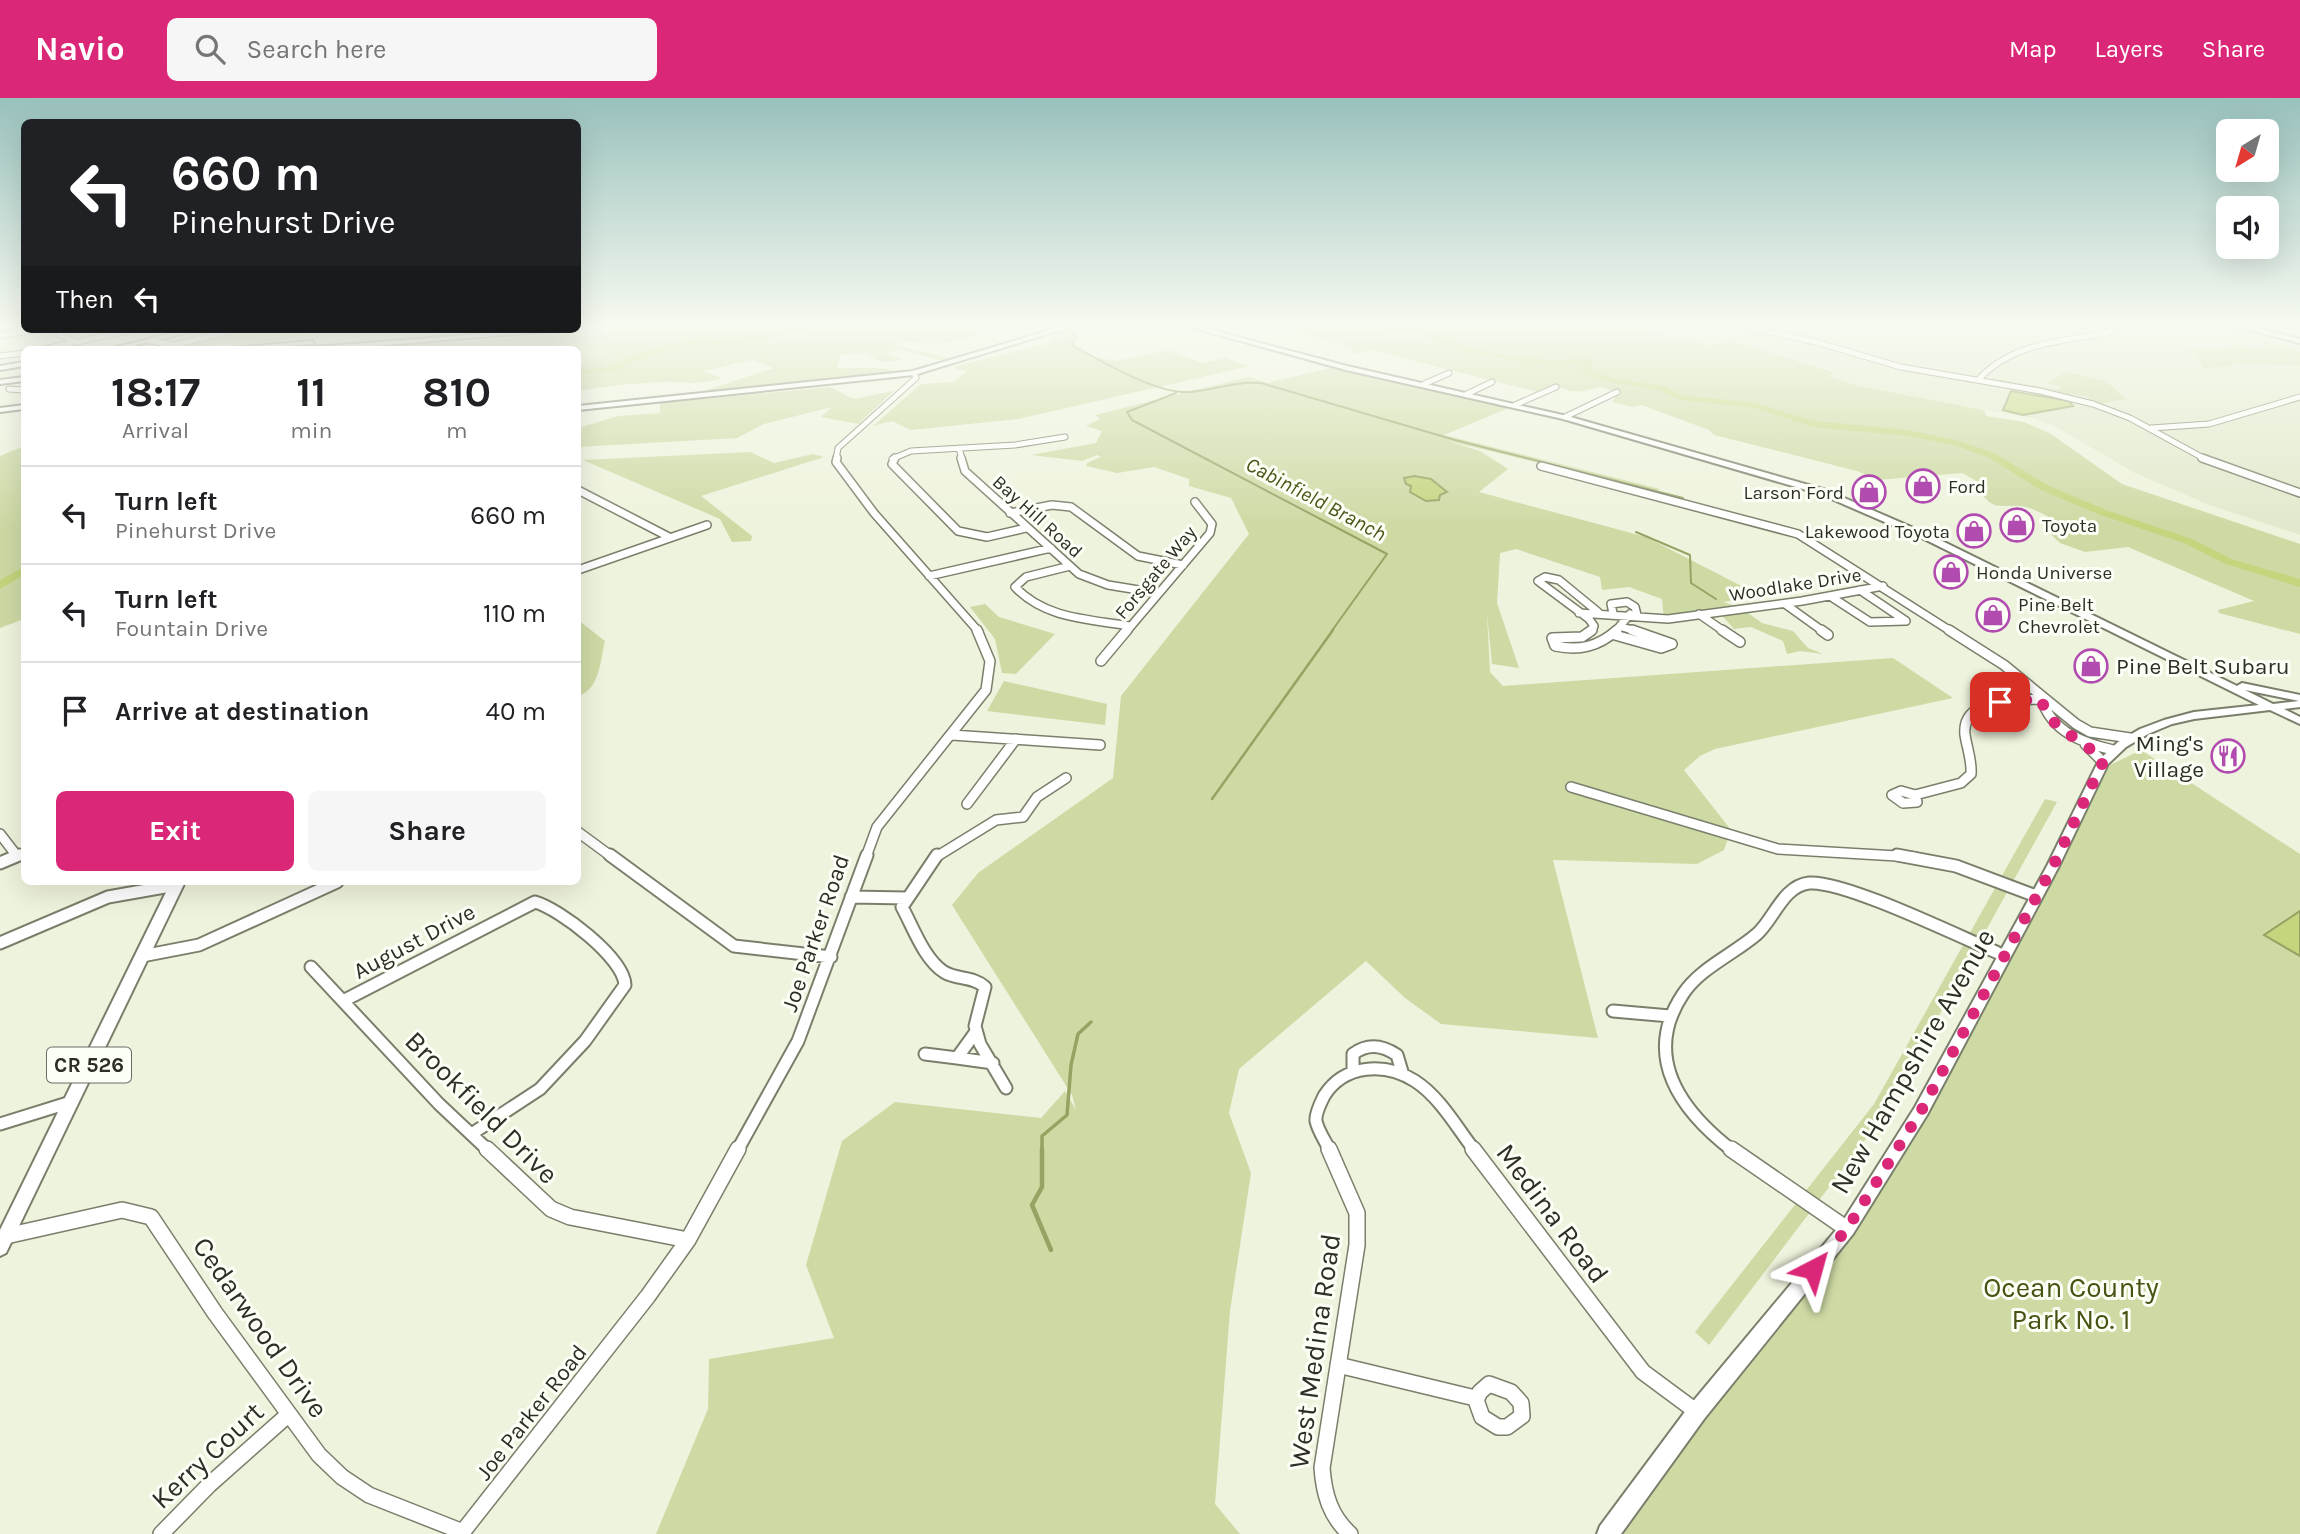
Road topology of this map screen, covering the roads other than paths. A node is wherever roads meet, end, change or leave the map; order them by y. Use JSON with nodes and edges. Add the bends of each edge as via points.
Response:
{"nodes":[{"id":1,"x":731,"y":393,"type":"edge"},
{"id":2,"x":896,"y":393,"type":"edge"},
{"id":3,"x":1463,"y":393,"type":"edge"},
{"id":4,"x":1542,"y":393,"type":"edge"},
{"id":5,"x":1615,"y":393,"type":"edge"},
{"id":6,"x":2047,"y":393,"type":"edge"},
{"id":7,"x":1467,"y":394,"type":"joint"},
{"id":8,"x":2300,"y":397,"type":"edge"},
{"id":9,"x":1515,"y":405,"type":"junction"},
{"id":10,"x":21,"y":407,"type":"edge"},
{"id":11,"x":581,"y":408,"type":"edge"},
{"id":12,"x":0,"y":410,"type":"edge"},
{"id":13,"x":1564,"y":417,"type":"junction"},
{"id":14,"x":2149,"y":428,"type":"junction"},
{"id":15,"x":1065,"y":437,"type":"dead end"},
{"id":16,"x":959,"y":448,"type":"junction"},
{"id":17,"x":1541,"y":466,"type":"dead end"},
{"id":18,"x":581,"y":492,"type":"edge"},
{"id":19,"x":2300,"y":493,"type":"edge"},
{"id":20,"x":1195,"y":502,"type":"dead end"},
{"id":21,"x":1010,"y":513,"type":"junction"},
{"id":22,"x":707,"y":525,"type":"dead end"},
{"id":23,"x":1026,"y":528,"type":"junction"},
{"id":24,"x":669,"y":537,"type":"junction"},
{"id":25,"x":1048,"y":546,"type":"junction"},
{"id":26,"x":1183,"y":565,"type":"junction"},
{"id":27,"x":1070,"y":566,"type":"junction"},
{"id":28,"x":581,"y":569,"type":"edge"},
{"id":29,"x":927,"y":573,"type":"junction"},
{"id":30,"x":1883,"y":586,"type":"junction"},
{"id":31,"x":1860,"y":590,"type":"junction"},
{"id":32,"x":1157,"y":593,"type":"junction"},
{"id":33,"x":1830,"y":596,"type":"junction"},
{"id":34,"x":1785,"y":604,"type":"junction"},
{"id":35,"x":1598,"y":612,"type":"junction"},
{"id":36,"x":1579,"y":613,"type":"junction"},
{"id":37,"x":1699,"y":614,"type":"junction"},
{"id":38,"x":1634,"y":615,"type":"junction"},
{"id":39,"x":1130,"y":626,"type":"junction"},
{"id":40,"x":1622,"y":627,"type":"junction"},
{"id":41,"x":1615,"y":635,"type":"junction"},
{"id":42,"x":1828,"y":635,"type":"dead end"},
{"id":43,"x":1740,"y":642,"type":"dead end"},
{"id":44,"x":1101,"y":661,"type":"dead end"},
{"id":45,"x":2217,"y":680,"type":"junction"},
{"id":46,"x":2300,"y":698,"type":"edge"},
{"id":47,"x":2043,"y":704,"type":"junction"},
{"id":48,"x":2300,"y":704,"type":"edge"},
{"id":49,"x":2272,"y":707,"type":"junction"},
{"id":50,"x":2300,"y":721,"type":"edge"},
{"id":51,"x":2090,"y":732,"type":"junction"},
{"id":52,"x":952,"y":735,"type":"junction"},
{"id":53,"x":2130,"y":738,"type":"junction"},
{"id":54,"x":1016,"y":739,"type":"junction"},
{"id":55,"x":2082,"y":741,"type":"junction"},
{"id":56,"x":1100,"y":745,"type":"dead end"},
{"id":57,"x":2111,"y":753,"type":"junction"},
{"id":58,"x":1066,"y":778,"type":"dead end"},
{"id":59,"x":1571,"y":787,"type":"dead end"},
{"id":60,"x":1915,"y":795,"type":"dead end"},
{"id":61,"x":967,"y":804,"type":"dead end"},
{"id":62,"x":0,"y":834,"type":"edge"},
{"id":63,"x":581,"y":834,"type":"edge"},
{"id":64,"x":21,"y":855,"type":"edge"},
{"id":65,"x":0,"y":863,"type":"edge"},
{"id":66,"x":172,"y":885,"type":"edge"},
{"id":67,"x":177,"y":885,"type":"edge"},
{"id":68,"x":330,"y":885,"type":"edge"},
{"id":69,"x":2036,"y":896,"type":"junction"},
{"id":70,"x":851,"y":897,"type":"junction"},
{"id":71,"x":907,"y":898,"type":"junction"},
{"id":72,"x":0,"y":943,"type":"edge"},
{"id":73,"x":142,"y":956,"type":"junction"},
{"id":74,"x":2003,"y":956,"type":"junction"},
{"id":75,"x":831,"y":957,"type":"junction"},
{"id":76,"x":311,"y":967,"type":"dead end"},
{"id":77,"x":343,"y":1001,"type":"junction"},
{"id":78,"x":1613,"y":1011,"type":"dead end"},
{"id":79,"x":1670,"y":1016,"type":"junction"},
{"id":80,"x":975,"y":1033,"type":"junction"},
{"id":81,"x":925,"y":1054,"type":"dead end"},
{"id":82,"x":957,"y":1058,"type":"junction"},
{"id":83,"x":993,"y":1063,"type":"junction"},
{"id":84,"x":1355,"y":1071,"type":"junction"},
{"id":85,"x":1403,"y":1075,"type":"junction"},
{"id":86,"x":1006,"y":1088,"type":"dead end"},
{"id":87,"x":71,"y":1102,"type":"junction"},
{"id":88,"x":0,"y":1125,"type":"edge"},
{"id":89,"x":473,"y":1133,"type":"junction"},
{"id":90,"x":1847,"y":1229,"type":"junction"},
{"id":91,"x":688,"y":1240,"type":"junction"},
{"id":92,"x":3,"y":1242,"type":"edge"},
{"id":93,"x":1338,"y":1365,"type":"junction"},
{"id":94,"x":1475,"y":1398,"type":"dead end"},
{"id":95,"x":1697,"y":1412,"type":"junction"},
{"id":96,"x":289,"y":1414,"type":"junction"},
{"id":97,"x":462,"y":1533,"type":"edge"},
{"id":98,"x":162,"y":1534,"type":"edge"},
{"id":99,"x":1350,"y":1534,"type":"edge"},
{"id":100,"x":1608,"y":1534,"type":"edge"}],
"edges":[{"from":1,"to":11,"type":"main road"},
{"from":2,"to":29,"type":"street","name":"Joe Parker Road","via":[[848,437],[836,456],[845,478]]},
{"from":3,"to":7,"type":"main road"},
{"from":4,"to":9,"type":"street"},
{"from":5,"to":13,"type":"street"},
{"from":6,"to":14,"type":"street","via":[[2115,412]]},
{"from":7,"to":9,"type":"main road"},
{"from":8,"to":14,"type":"street","via":[[2199,426]]},
{"from":9,"to":13,"type":"main road"},
{"from":10,"to":12,"type":"main road"},
{"from":13,"to":45,"type":"main road","via":[[1856,504]]},
{"from":14,"to":19,"type":"street","via":[[2208,461]]},
{"from":15,"to":16,"type":"street"},
{"from":16,"to":21,"type":"street","name":"Bay Hill Road","via":[[965,471]]},
{"from":16,"to":23,"type":"street","via":[[902,453],[892,464],[966,536],[987,537]]},
{"from":17,"to":30,"type":"street","via":[[1788,530]]},
{"from":18,"to":24,"type":"street"},
{"from":20,"to":26,"type":"street","name":"Forsgate Way","via":[[1212,524],[1204,542]]},
{"from":21,"to":23,"type":"street","name":"Bay Hill Road"},
{"from":21,"to":26,"type":"street","via":[[1052,505],[1071,507],[1138,556]]},
{"from":22,"to":24,"type":"street"},
{"from":23,"to":25,"type":"street","name":"Bay Hill Road"},
{"from":24,"to":28,"type":"street"},
{"from":25,"to":27,"type":"street","name":"Bay Hill Road"},
{"from":25,"to":29,"type":"street"},
{"from":26,"to":32,"type":"street","name":"Forsgate Way"},
{"from":27,"to":32,"type":"street","name":"Bay Hill Road","via":[[1097,582]]},
{"from":27,"to":39,"type":"street","via":[[1026,577],[1015,587],[1038,606]]},
{"from":29,"to":52,"type":"street","name":"Joe Parker Road","via":[[980,633],[988,650],[992,677]]},
{"from":30,"to":31,"type":"street","name":"Woodlake Drive"},
{"from":30,"to":47,"type":"street","via":[[2004,664]]},
{"from":31,"to":33,"type":"street","name":"Woodlake Drive"},
{"from":31,"to":33,"type":"street","via":[[1906,621],[1870,622]]},
{"from":32,"to":39,"type":"street","name":"Forsgate Way"},
{"from":33,"to":34,"type":"street","name":"Woodlake Drive"},
{"from":34,"to":37,"type":"street","name":"Woodlake Drive"},
{"from":34,"to":42,"type":"street"},
{"from":35,"to":36,"type":"street","name":"Woodlake Drive"},
{"from":35,"to":36,"type":"street","via":[[1559,580],[1545,577],[1538,581]]},
{"from":35,"to":38,"type":"street","name":"Woodlake Drive"},
{"from":36,"to":41,"type":"street","via":[[1592,622],[1592,631],[1582,637],[1555,637],[1550,639],[1552,644],[1585,648]]},
{"from":37,"to":38,"type":"street","name":"Woodlake Drive","via":[[1668,619]]},
{"from":37,"to":43,"type":"street"},
{"from":38,"to":40,"type":"street"},
{"from":39,"to":44,"type":"street","name":"Forsgate Way"},
{"from":40,"to":41,"type":"street"},
{"from":40,"to":41,"type":"street","via":[[1672,644],[1661,648]]},
{"from":45,"to":46,"type":"main road"},
{"from":45,"to":49,"type":"main road"},
{"from":47,"to":51,"type":"street"},
{"from":47,"to":55,"type":"street","via":[[2054,722]]},
{"from":47,"to":60,"type":"street","via":[[2000,702],[1974,710],[1965,724],[1971,774],[1961,783]]},
{"from":48,"to":49,"type":"main road","name":"New Hampshire Avenue"},
{"from":49,"to":50,"type":"main road"},
{"from":49,"to":53,"type":"main road","name":"New Hampshire Avenue","via":[[2191,717]]},
{"from":51,"to":53,"type":"street"},
{"from":51,"to":57,"type":"street"},
{"from":52,"to":54,"type":"street"},
{"from":52,"to":70,"type":"street","name":"Joe Parker Road","via":[[877,827]]},
{"from":53,"to":57,"type":"main road","name":"New Hampshire Avenue"},
{"from":54,"to":56,"type":"street"},
{"from":54,"to":61,"type":"street"},
{"from":55,"to":57,"type":"street"},
{"from":55,"to":57,"type":"street"},
{"from":57,"to":69,"type":"main road","name":"New Hampshire Avenue"},
{"from":58,"to":71,"type":"street","via":[[1037,797],[1023,817],[996,820],[941,851]]},
{"from":59,"to":69,"type":"street","via":[[1778,849],[1909,856]]},
{"from":62,"to":64,"type":"street"},
{"from":63,"to":75,"type":"street","via":[[734,946]]},
{"from":64,"to":65,"type":"street"},
{"from":66,"to":72,"type":"street","via":[[108,897]]},
{"from":67,"to":73,"type":"main road","number":"CR 526"},
{"from":68,"to":73,"type":"street","via":[[199,945]]},
{"from":69,"to":74,"type":"main road","name":"New Hampshire Avenue"},
{"from":70,"to":71,"type":"street"},
{"from":70,"to":75,"type":"street","name":"Joe Parker Road"},
{"from":71,"to":80,"type":"street","via":[[902,907],[938,966],[985,986]]},
{"from":73,"to":87,"type":"main road","number":"CR 526"},
{"from":74,"to":79,"type":"street","via":[[1853,894],[1809,883],[1792,890],[1760,931],[1720,958],[1689,988]]},
{"from":74,"to":90,"type":"main road","name":"New Hampshire Avenue","via":[[1921,1111]]},
{"from":75,"to":91,"type":"street","name":"Joe Parker Road","via":[[798,1041]]},
{"from":76,"to":77,"type":"street","name":"Brookfield Drive"},
{"from":77,"to":89,"type":"street","name":"Brookfield Drive","via":[[439,1104]]},
{"from":77,"to":89,"type":"street","name":"August Drive","via":[[535,902],[549,905],[616,963],[625,975],[625,985],[585,1041],[540,1089]]},
{"from":78,"to":79,"type":"street"},
{"from":79,"to":90,"type":"street","via":[[1661,1054],[1666,1073],[1700,1125],[1747,1163]]},
{"from":80,"to":82,"type":"street"},
{"from":80,"to":83,"type":"street"},
{"from":81,"to":82,"type":"street"},
{"from":82,"to":83,"type":"street"},
{"from":83,"to":86,"type":"street"},
{"from":84,"to":85,"type":"street","name":"Medina Road"},
{"from":84,"to":85,"type":"street","via":[[1353,1054],[1374,1046],[1397,1055]]},
{"from":84,"to":93,"type":"street","name":"West Medina Road","via":[[1339,1076],[1326,1088],[1316,1120],[1357,1213],[1357,1245]]},
{"from":85,"to":95,"type":"street","name":"Medina Road","via":[[1418,1082],[1444,1107],[1643,1372]]},
{"from":87,"to":88,"type":"street"},
{"from":87,"to":92,"type":"main road","number":"CR 526"},
{"from":89,"to":91,"type":"street","name":"Brookfield Drive","via":[[551,1209],[570,1217]]},
{"from":90,"to":95,"type":"main road","name":"New Hampshire Avenue"},
{"from":91,"to":97,"type":"street","name":"Joe Parker Road"},
{"from":92,"to":96,"type":"street","name":"Cedarwood Drive","via":[[122,1210],[151,1217]]},
{"from":93,"to":94,"type":"street"},
{"from":93,"to":99,"type":"street","name":"West Medina Road","via":[[1322,1487],[1329,1506]]},
{"from":95,"to":100,"type":"main road","name":"New Hampshire Avenue"},
{"from":96,"to":97,"type":"street","name":"Cedarwood Drive","via":[[342,1477],[369,1495]]},
{"from":96,"to":98,"type":"street","name":"Kerry Court"}]}
